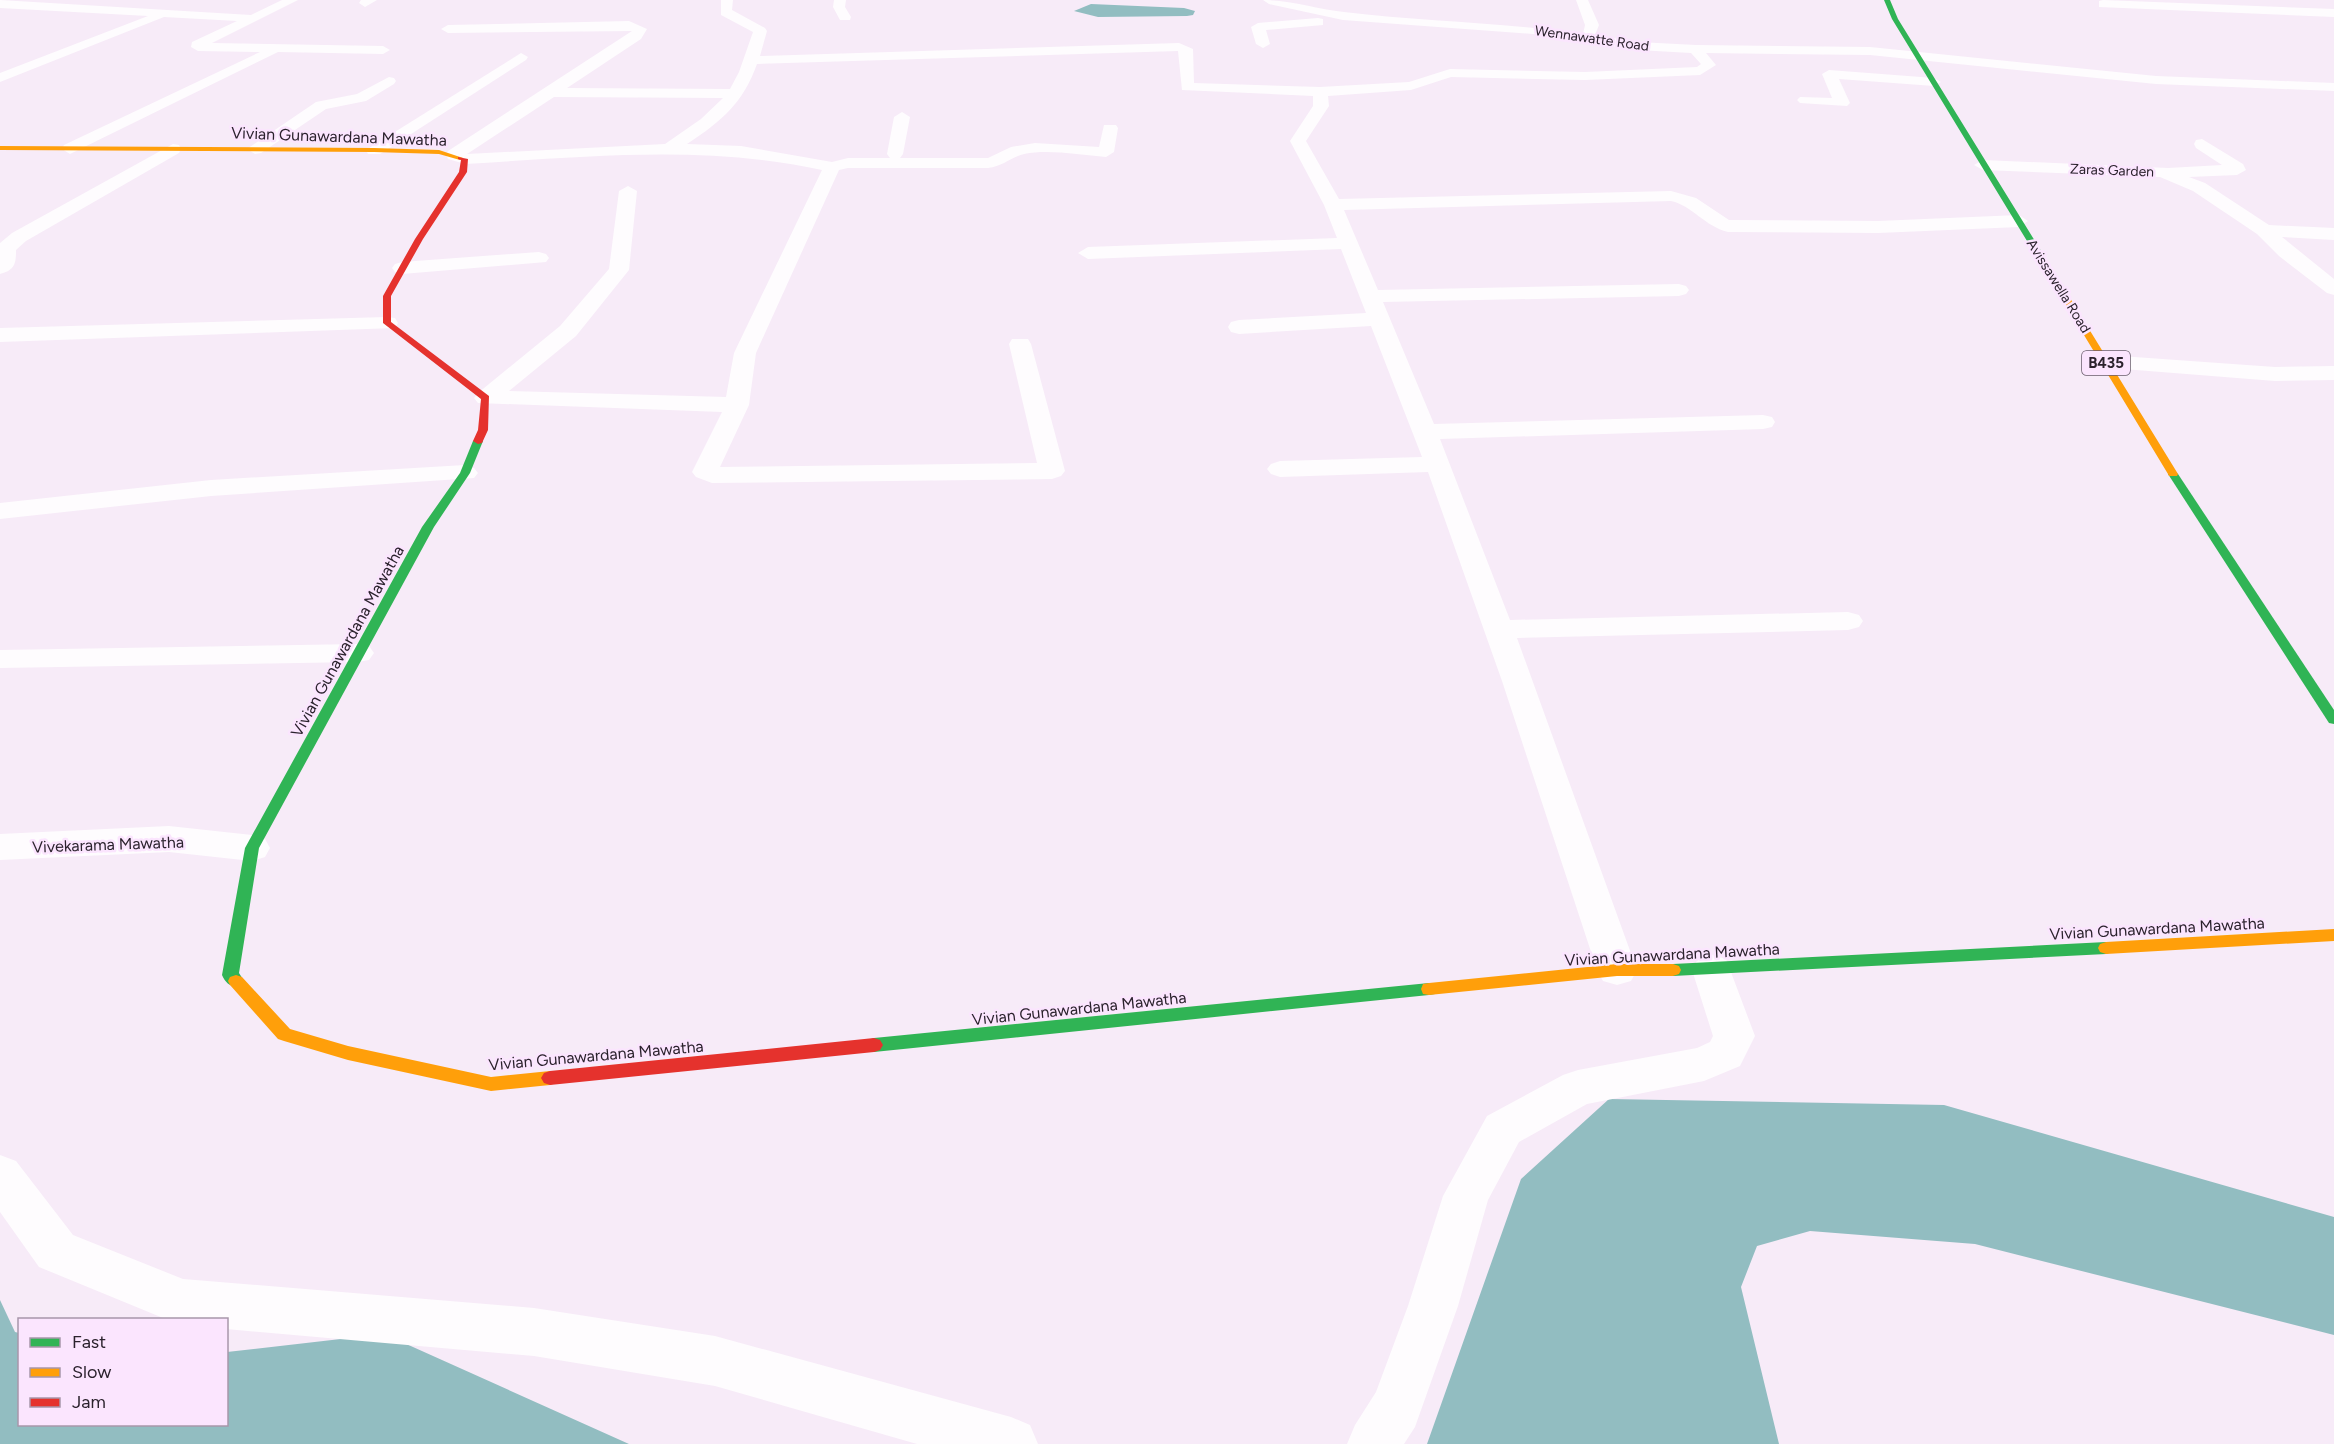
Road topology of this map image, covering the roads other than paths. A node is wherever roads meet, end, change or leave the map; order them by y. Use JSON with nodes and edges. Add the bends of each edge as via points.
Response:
{"nodes":[{"id":1,"x":206,"y":0,"type":"edge"},
{"id":2,"x":292,"y":0,"type":"edge"},
{"id":3,"x":727,"y":0,"type":"edge"},
{"id":4,"x":840,"y":0,"type":"edge"},
{"id":5,"x":1269,"y":0,"type":"edge"},
{"id":6,"x":1582,"y":0,"type":"edge"},
{"id":7,"x":1887,"y":0,"type":"edge"},
{"id":8,"x":0,"y":4,"type":"edge"},
{"id":9,"x":2103,"y":4,"type":"dead end"},
{"id":10,"x":1342,"y":10,"type":"junction"},
{"id":11,"x":169,"y":13,"type":"junction"},
{"id":12,"x":2334,"y":13,"type":"edge"},
{"id":13,"x":845,"y":17,"type":"dead end"},
{"id":14,"x":254,"y":18,"type":"junction"},
{"id":15,"x":448,"y":29,"type":"dead end"},
{"id":16,"x":1588,"y":38,"type":"junction"},
{"id":17,"x":1263,"y":44,"type":"dead end"},
{"id":18,"x":1696,"y":49,"type":"junction"},
{"id":19,"x":275,"y":50,"type":"junction"},
{"id":20,"x":383,"y":50,"type":"dead end"},
{"id":21,"x":2057,"y":53,"type":"dead end"},
{"id":22,"x":1918,"y":54,"type":"junction"},
{"id":23,"x":521,"y":57,"type":"dead end"},
{"id":24,"x":752,"y":60,"type":"junction"},
{"id":25,"x":2064,"y":72,"type":"junction"},
{"id":26,"x":0,"y":78,"type":"edge"},
{"id":27,"x":389,"y":81,"type":"dead end"},
{"id":28,"x":1934,"y":82,"type":"junction"},
{"id":29,"x":2334,"y":87,"type":"edge"},
{"id":30,"x":550,"y":92,"type":"junction"},
{"id":31,"x":1320,"y":92,"type":"junction"},
{"id":32,"x":737,"y":94,"type":"junction"},
{"id":33,"x":1805,"y":100,"type":"dead end"},
{"id":34,"x":902,"y":117,"type":"dead end"},
{"id":35,"x":1110,"y":128,"type":"dead end"},
{"id":36,"x":2202,"y":144,"type":"dead end"},
{"id":37,"x":671,"y":147,"type":"junction"},
{"id":38,"x":0,"y":148,"type":"edge"},
{"id":39,"x":70,"y":149,"type":"junction"},
{"id":40,"x":173,"y":149,"type":"junction"},
{"id":41,"x":255,"y":149,"type":"junction"},
{"id":42,"x":374,"y":150,"type":"junction"},
{"id":43,"x":978,"y":152,"type":"dead end"},
{"id":44,"x":895,"y":154,"type":"junction"},
{"id":45,"x":792,"y":156,"type":"junction"},
{"id":46,"x":459,"y":157,"type":"junction"},
{"id":47,"x":1983,"y":165,"type":"junction"},
{"id":48,"x":832,"y":167,"type":"junction"},
{"id":49,"x":2163,"y":172,"type":"junction"},
{"id":50,"x":628,"y":191,"type":"dead end"},
{"id":51,"x":1333,"y":205,"type":"junction"},
{"id":52,"x":2019,"y":221,"type":"junction"},
{"id":53,"x":2264,"y":230,"type":"junction"},
{"id":54,"x":2334,"y":234,"type":"edge"},
{"id":55,"x":1348,"y":243,"type":"junction"},
{"id":56,"x":1088,"y":253,"type":"dead end"},
{"id":57,"x":539,"y":258,"type":"dead end"},
{"id":58,"x":0,"y":268,"type":"edge"},
{"id":59,"x":402,"y":268,"type":"junction"},
{"id":60,"x":2334,"y":289,"type":"edge"},
{"id":61,"x":1679,"y":290,"type":"dead end"},
{"id":62,"x":1370,"y":296,"type":"junction"},
{"id":63,"x":1379,"y":319,"type":"junction"},
{"id":64,"x":387,"y":323,"type":"junction"},
{"id":65,"x":1239,"y":327,"type":"dead end"},
{"id":66,"x":0,"y":335,"type":"edge"},
{"id":67,"x":1020,"y":344,"type":"dead end"},
{"id":68,"x":2106,"y":362,"type":"junction"},
{"id":69,"x":2334,"y":373,"type":"edge"},
{"id":70,"x":486,"y":398,"type":"junction"},
{"id":71,"x":737,"y":405,"type":"junction"},
{"id":72,"x":1763,"y":422,"type":"dead end"},
{"id":73,"x":1426,"y":432,"type":"junction"},
{"id":74,"x":1438,"y":464,"type":"junction"},
{"id":75,"x":1280,"y":469,"type":"dead end"},
{"id":76,"x":465,"y":473,"type":"junction"},
{"id":77,"x":0,"y":511,"type":"edge"},
{"id":78,"x":1848,"y":621,"type":"dead end"},
{"id":79,"x":1500,"y":629,"type":"junction"},
{"id":80,"x":358,"y":653,"type":"junction"},
{"id":81,"x":0,"y":659,"type":"edge"},
{"id":82,"x":2334,"y":720,"type":"edge"},
{"id":83,"x":0,"y":847,"type":"edge"},
{"id":84,"x":252,"y":848,"type":"junction"},
{"id":85,"x":2334,"y":935,"type":"edge"},
{"id":86,"x":1712,"y":969,"type":"junction"},
{"id":87,"x":1617,"y":970,"type":"junction"},
{"id":88,"x":0,"y":1175,"type":"edge"},
{"id":89,"x":1011,"y":1444,"type":"edge"},
{"id":90,"x":1374,"y":1444,"type":"edge"}],
"edges":[{"from":1,"to":11,"type":"street"},
{"from":2,"to":14,"type":"street"},
{"from":3,"to":24,"type":"street","via":[[726,12],[759,31]]},
{"from":4,"to":13,"type":"street"},
{"from":5,"to":10,"type":"street","name":"Wennawatte Road","via":[[1328,13]]},
{"from":6,"to":16,"type":"street","via":[[1592,26]]},
{"from":7,"to":22,"type":"street","name":"Avissawella Road","number":"B435"},
{"from":8,"to":11,"type":"street"},
{"from":9,"to":12,"type":"street"},
{"from":10,"to":16,"type":"street","name":"Wennawatte Road"},
{"from":10,"to":17,"type":"street","via":[[1315,23],[1262,25],[1258,27]]},
{"from":11,"to":14,"type":"street"},
{"from":11,"to":26,"type":"street"},
{"from":14,"to":19,"type":"street","via":[[197,45]]},
{"from":15,"to":30,"type":"street","via":[[640,29],[636,36]]},
{"from":16,"to":18,"type":"street","name":"Wennawatte Road"},
{"from":18,"to":22,"type":"street","name":"Wennawatte Road"},
{"from":18,"to":31,"type":"street","via":[[1709,64],[1700,71],[1586,76],[1450,73],[1411,86]]},
{"from":19,"to":20,"type":"street"},
{"from":19,"to":39,"type":"street"},
{"from":21,"to":25,"type":"street"},
{"from":22,"to":25,"type":"street","name":"Wennawatte Road"},
{"from":22,"to":28,"type":"street","name":"Avissawella Road","number":"B435"},
{"from":23,"to":42,"type":"street"},
{"from":24,"to":31,"type":"street","via":[[1179,47],[1186,48],[1187,87]]},
{"from":24,"to":32,"type":"street"},
{"from":25,"to":29,"type":"street","name":"Wennawatte Road"},
{"from":27,"to":41,"type":"street","via":[[361,98],[321,105]]},
{"from":28,"to":33,"type":"street","via":[[1829,74],[1842,103]]},
{"from":28,"to":47,"type":"street","name":"Avissawella Road","number":"B435"},
{"from":30,"to":32,"type":"street"},
{"from":30,"to":46,"type":"street"},
{"from":31,"to":51,"type":"street","via":[[1321,106],[1298,141]]},
{"from":32,"to":37,"type":"street","via":[[711,121]]},
{"from":34,"to":44,"type":"street"},
{"from":35,"to":48,"type":"street","via":[[1106,152],[1029,149],[1016,151],[1004,161],[988,163],[848,163]]},
{"from":36,"to":49,"type":"street","via":[[2237,170]]},
{"from":37,"to":45,"type":"street"},
{"from":37,"to":46,"type":"street"},
{"from":38,"to":39,"type":"street","name":"Vivian Gunawardana Mawatha"},
{"from":39,"to":40,"type":"street","name":"Vivian Gunawardana Mawatha"},
{"from":40,"to":41,"type":"street","name":"Vivian Gunawardana Mawatha"},
{"from":40,"to":58,"type":"street","via":[[19,237],[6,248],[6,264]]},
{"from":41,"to":42,"type":"street","name":"Vivian Gunawardana Mawatha"},
{"from":42,"to":46,"type":"street","name":"Vivian Gunawardana Mawatha","via":[[439,152]]},
{"from":43,"to":44,"type":"street"},
{"from":44,"to":45,"type":"street"},
{"from":45,"to":48,"type":"street"},
{"from":46,"to":59,"type":"street","name":"Vivian Gunawardana Mawatha","via":[[464,172]]},
{"from":47,"to":49,"type":"street","name":"Zaras Garden"},
{"from":47,"to":52,"type":"street","name":"Avissawella Road","number":"B435"},
{"from":48,"to":71,"type":"street","via":[[745,353]]},
{"from":49,"to":53,"type":"street","name":"Zaras Garden","via":[[2199,187]]},
{"from":50,"to":70,"type":"street","via":[[619,270],[568,331]]},
{"from":51,"to":52,"type":"street","via":[[1671,196],[1689,198],[1715,224],[1728,226],[1878,227]]},
{"from":51,"to":55,"type":"street"},
{"from":52,"to":68,"type":"street","name":"Avissawella Road","number":"B435"},
{"from":53,"to":54,"type":"street"},
{"from":53,"to":60,"type":"street","name":"Zaras Garden"},
{"from":55,"to":56,"type":"street"},
{"from":55,"to":62,"type":"street"},
{"from":57,"to":59,"type":"street"},
{"from":59,"to":64,"type":"street","name":"Vivian Gunawardana Mawatha","via":[[387,296]]},
{"from":61,"to":62,"type":"street"},
{"from":62,"to":63,"type":"street"},
{"from":63,"to":65,"type":"street"},
{"from":63,"to":73,"type":"street"},
{"from":64,"to":66,"type":"street"},
{"from":64,"to":70,"type":"street"},
{"from":67,"to":71,"type":"street","via":[[1052,471],[712,475],[705,472]]},
{"from":68,"to":69,"type":"street","via":[[2276,374]]},
{"from":68,"to":82,"type":"street","name":"Avissawella Road","number":"B435","via":[[2202,522]]},
{"from":70,"to":71,"type":"street"},
{"from":70,"to":76,"type":"street","name":"Vivian Gunawardana Mawatha","via":[[483,430]]},
{"from":72,"to":73,"type":"street"},
{"from":73,"to":74,"type":"street"},
{"from":74,"to":75,"type":"street"},
{"from":74,"to":79,"type":"street"},
{"from":76,"to":77,"type":"street","via":[[211,489]]},
{"from":76,"to":80,"type":"street","name":"Vivian Gunawardana Mawatha","via":[[428,526]]},
{"from":78,"to":79,"type":"street"},
{"from":79,"to":87,"type":"street"},
{"from":80,"to":81,"type":"street"},
{"from":80,"to":84,"type":"street","name":"Vivian Gunawardana Mawatha"},
{"from":83,"to":84,"type":"street","name":"Vivekarama Mawatha","via":[[169,839]]},
{"from":84,"to":87,"type":"street","name":"Vivian Gunawardana Mawatha","via":[[230,975],[284,1034],[348,1053],[491,1084]]},
{"from":85,"to":86,"type":"street","name":"Vivian Gunawardana Mawatha"},
{"from":86,"to":87,"type":"street","name":"Vivian Gunawardana Mawatha"},
{"from":86,"to":90,"type":"street","via":[[1734,1036],[1725,1054],[1704,1064],[1578,1088],[1503,1129],[1466,1196],[1433,1306],[1396,1408]]},
{"from":88,"to":89,"type":"street","via":[[56,1251],[183,1302],[534,1332],[715,1361]]}]}
